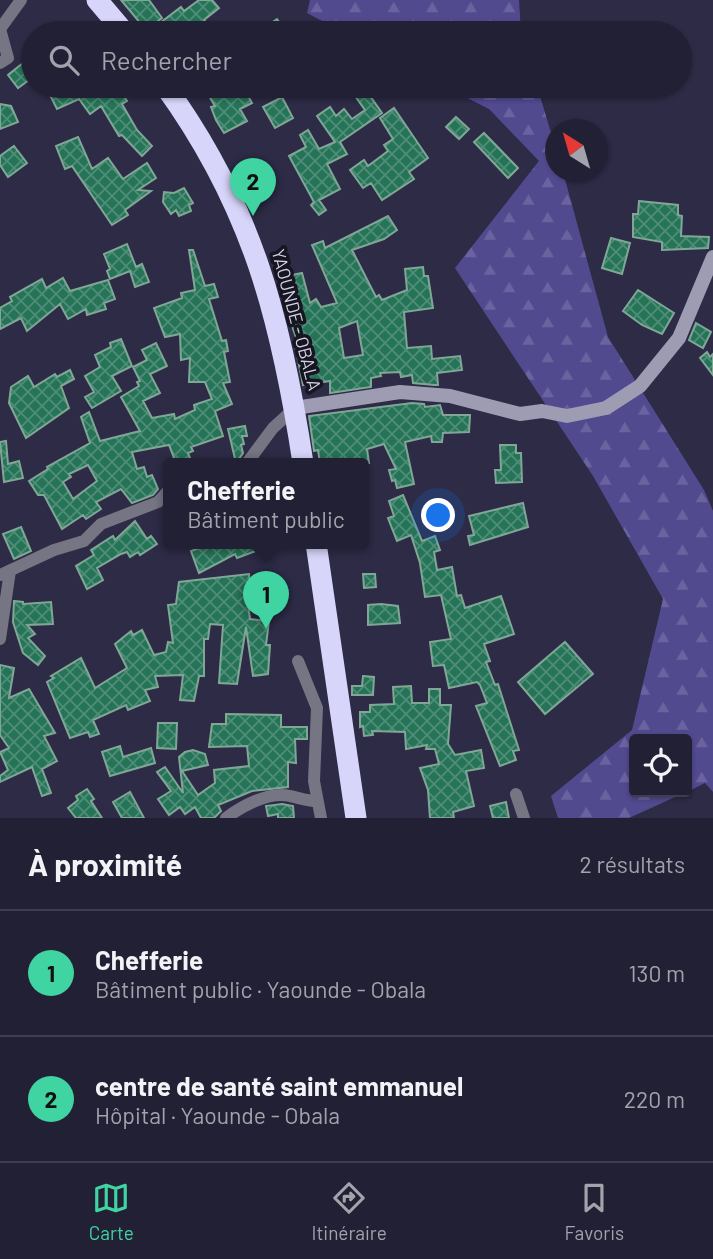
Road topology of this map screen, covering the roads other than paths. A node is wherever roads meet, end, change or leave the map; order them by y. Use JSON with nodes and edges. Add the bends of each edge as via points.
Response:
{"nodes":[{"id":1,"x":21,"y":0,"type":"edge"},
{"id":2,"x":97,"y":0,"type":"edge"},
{"id":3,"x":115,"y":21,"type":"edge"},
{"id":4,"x":0,"y":63,"type":"edge"},
{"id":5,"x":174,"y":98,"type":"edge"},
{"id":6,"x":713,"y":257,"type":"edge"},
{"id":7,"x":295,"y":408,"type":"junction"},
{"id":8,"x":251,"y":458,"type":"edge"},
{"id":9,"x":302,"y":458,"type":"edge"},
{"id":10,"x":163,"y":496,"type":"edge"},
{"id":11,"x":317,"y":549,"type":"edge"},
{"id":12,"x":5,"y":573,"type":"edge"},
{"id":13,"x":0,"y":639,"type":"edge"},
{"id":14,"x":298,"y":661,"type":"dead end"},
{"id":15,"x":516,"y":794,"type":"dead end"},
{"id":16,"x":317,"y":801,"type":"junction"},
{"id":17,"x":226,"y":818,"type":"edge"},
{"id":18,"x":321,"y":818,"type":"edge"},
{"id":19,"x":356,"y":818,"type":"edge"},
{"id":20,"x":524,"y":818,"type":"edge"}],
"edges":[{"from":1,"to":4,"type":"street","via":[[0,29],[8,58]]},
{"from":2,"to":3,"type":"highway"},
{"from":5,"to":7,"type":"highway","name":"YAOUNDE - OBALA","via":[[205,142],[260,262]]},
{"from":6,"to":7,"type":"street","via":[[679,338],[640,386],[606,408],[567,416],[542,411],[520,414],[450,396],[400,393]]},
{"from":7,"to":8,"type":"street"},
{"from":7,"to":9,"type":"highway","name":"YAOUNDE - OBALA"},
{"from":10,"to":12,"type":"street","via":[[102,524],[84,541]]},
{"from":11,"to":19,"type":"highway"},
{"from":12,"to":13,"type":"street"},
{"from":14,"to":16,"type":"street","via":[[317,708]]},
{"from":15,"to":20,"type":"street"},
{"from":16,"to":17,"type":"street","via":[[290,796],[262,799]]},
{"from":16,"to":18,"type":"street"}]}
